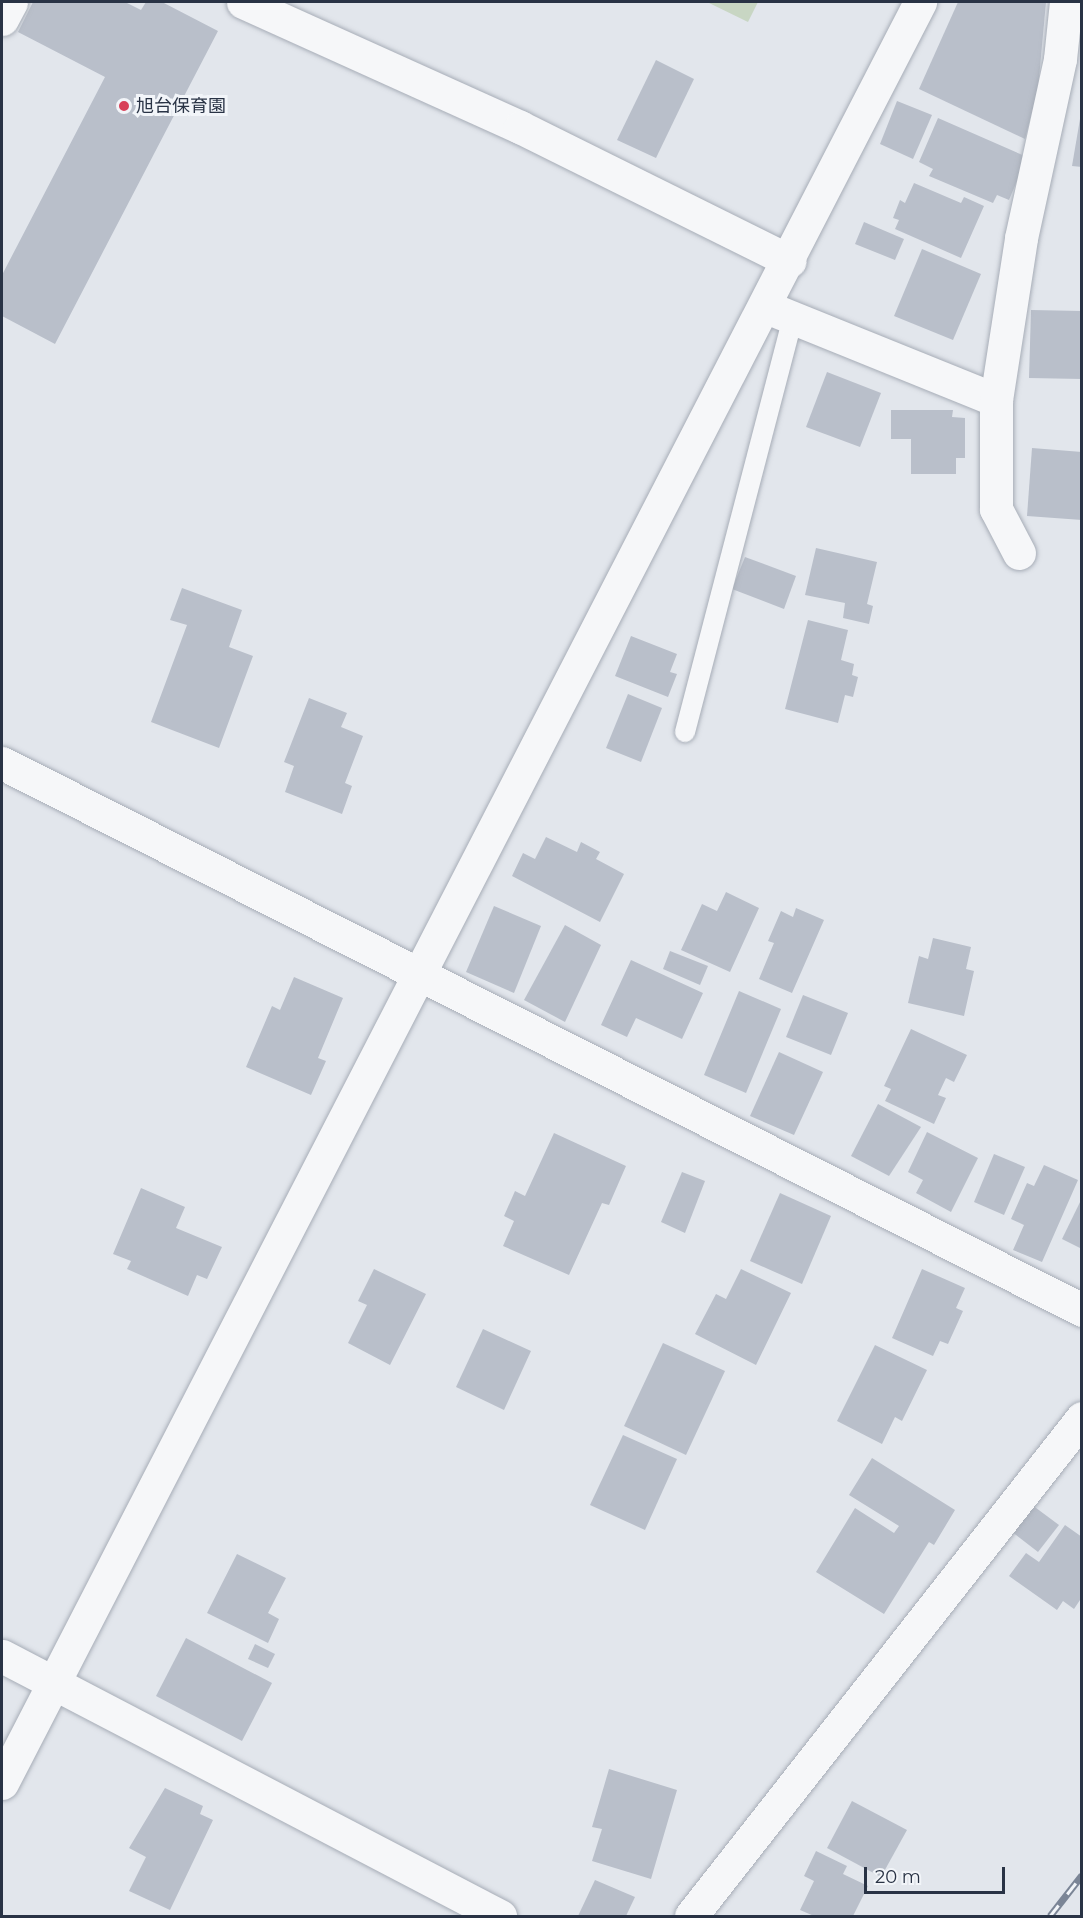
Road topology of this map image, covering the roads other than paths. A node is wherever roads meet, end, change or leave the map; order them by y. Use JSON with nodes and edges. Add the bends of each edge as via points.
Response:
{"nodes":[{"id":1,"x":11,"y":2,"type":"edge"},
{"id":2,"x":243,"y":2,"type":"edge"},
{"id":3,"x":920,"y":2,"type":"edge"},
{"id":4,"x":1066,"y":2,"type":"edge"},
{"id":5,"x":2,"y":19,"type":"edge"},
{"id":6,"x":790,"y":261,"type":"junction"},
{"id":7,"x":780,"y":312,"type":"junction"},
{"id":8,"x":996,"y":400,"type":"junction"},
{"id":9,"x":1019,"y":553,"type":"dead end"},
{"id":10,"x":685,"y":732,"type":"dead end"},
{"id":11,"x":2,"y":763,"type":"edge"},
{"id":12,"x":418,"y":977,"type":"junction"},
{"id":13,"x":1082,"y":1310,"type":"edge"},
{"id":14,"x":1082,"y":1418,"type":"edge"},
{"id":15,"x":2,"y":1656,"type":"edge"},
{"id":16,"x":55,"y":1683,"type":"junction"},
{"id":17,"x":2,"y":1783,"type":"edge"},
{"id":18,"x":500,"y":1917,"type":"edge"},
{"id":19,"x":691,"y":1917,"type":"edge"}],
"edges":[{"from":1,"to":5,"type":"street"},
{"from":2,"to":6,"type":"street","via":[[520,127]]},
{"from":3,"to":6,"type":"street"},
{"from":4,"to":8,"type":"street","via":[[1060,58],[1021,238]]},
{"from":6,"to":7,"type":"street"},
{"from":7,"to":8,"type":"street"},
{"from":7,"to":10,"type":"lane"},
{"from":7,"to":12,"type":"street"},
{"from":8,"to":9,"type":"street","via":[[996,509]]},
{"from":11,"to":12,"type":"street"},
{"from":12,"to":13,"type":"street"},
{"from":12,"to":16,"type":"street"},
{"from":14,"to":19,"type":"street"},
{"from":15,"to":16,"type":"street"},
{"from":16,"to":17,"type":"street"},
{"from":16,"to":18,"type":"street"}]}
